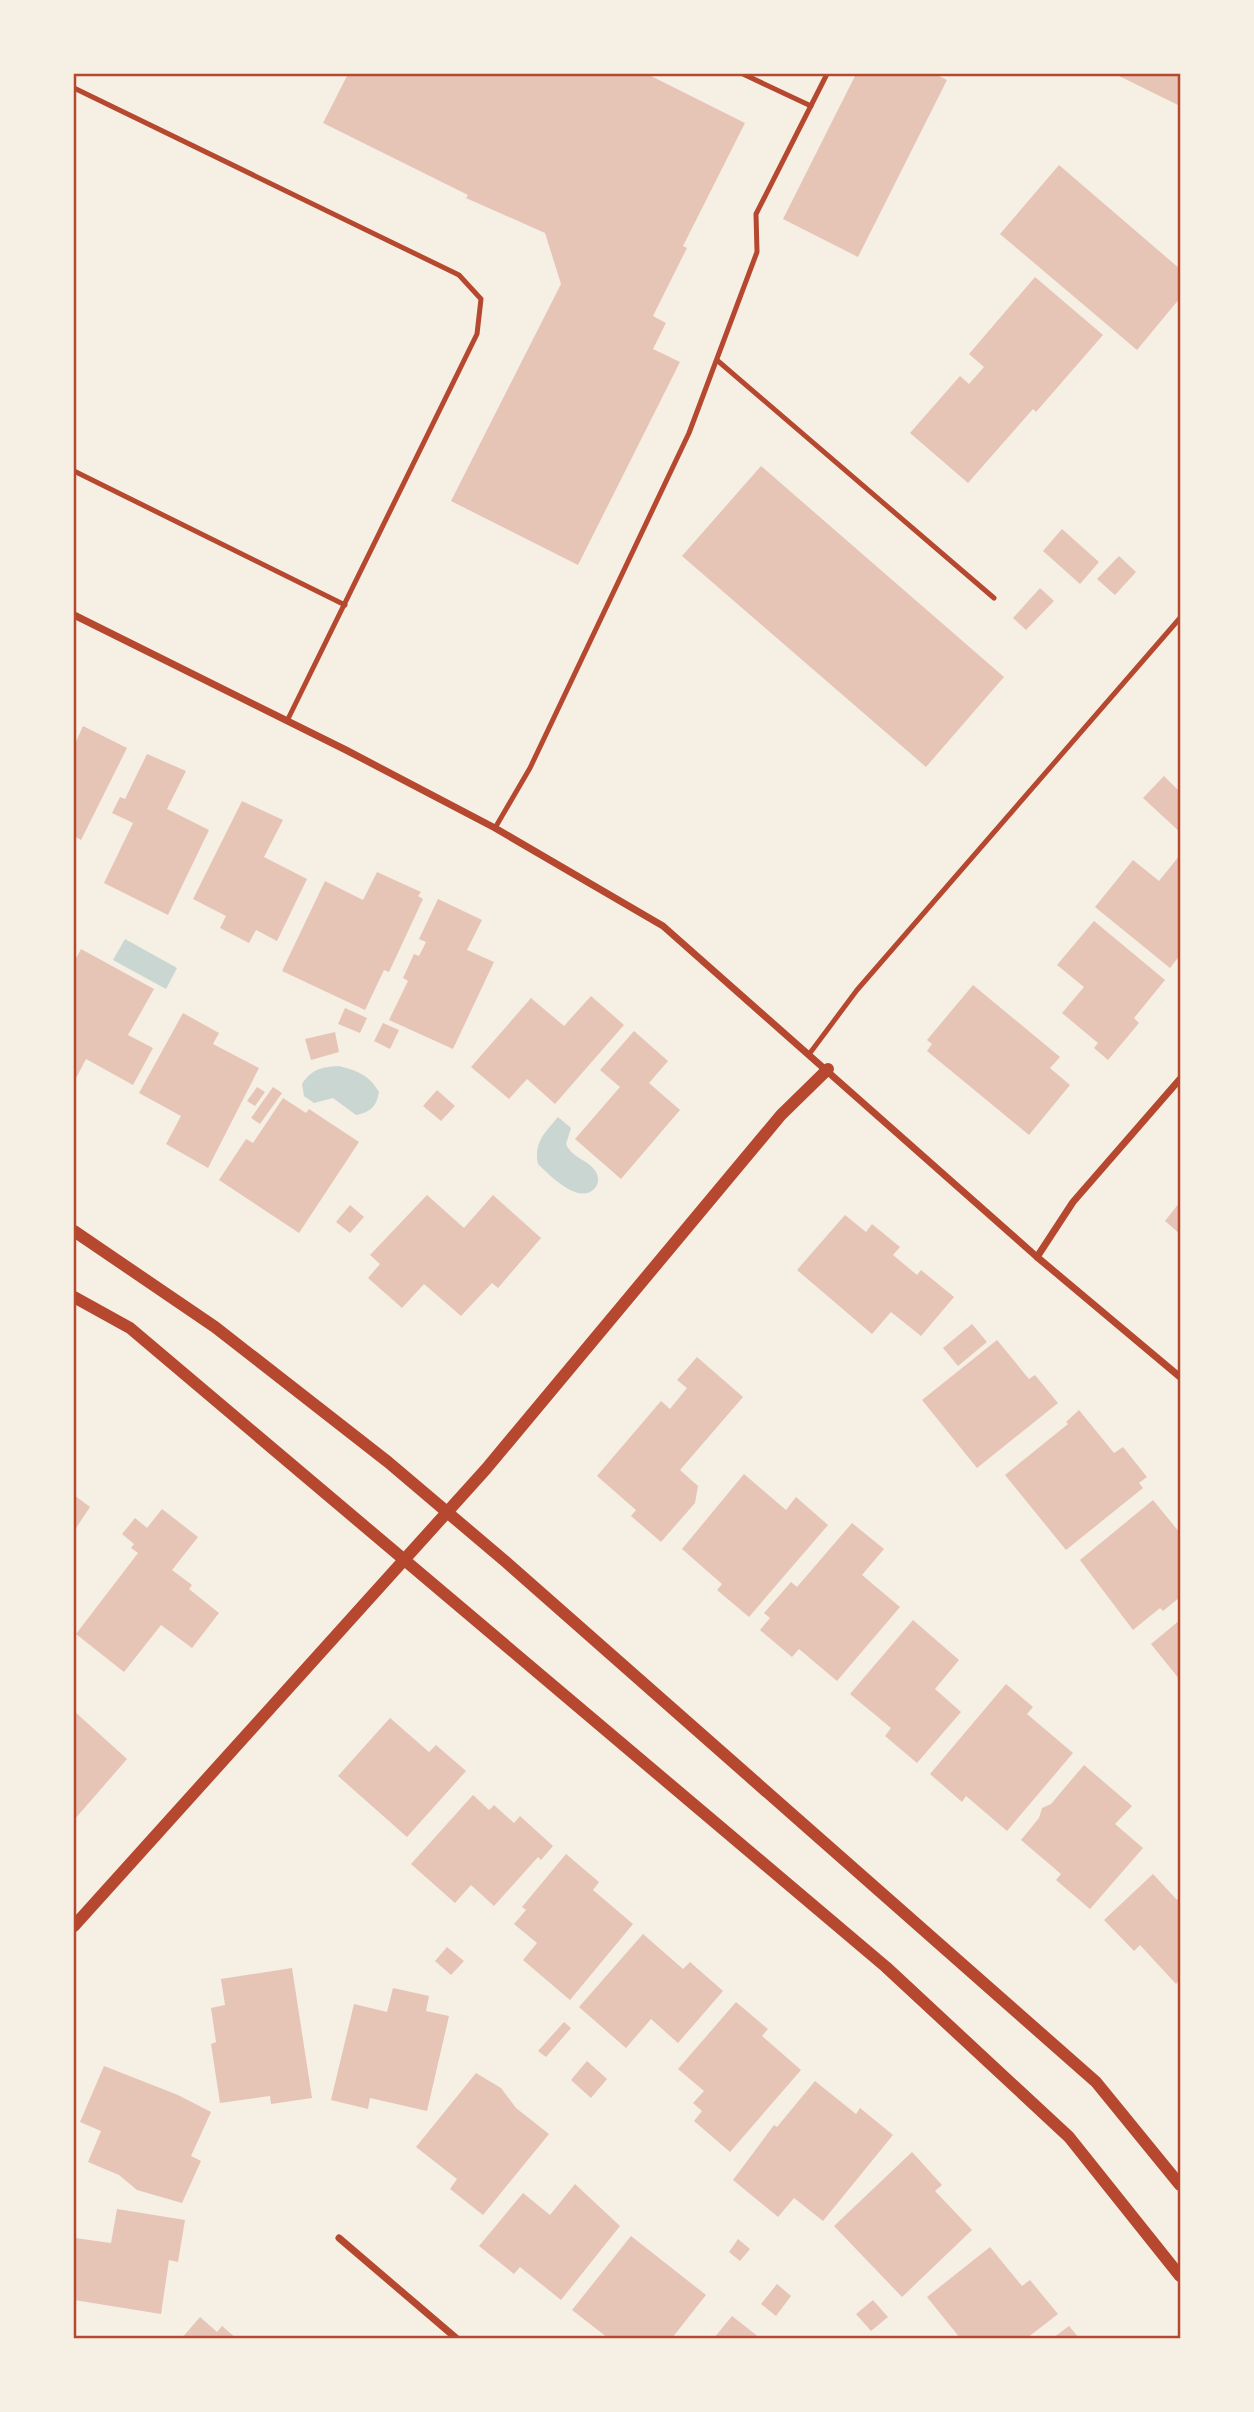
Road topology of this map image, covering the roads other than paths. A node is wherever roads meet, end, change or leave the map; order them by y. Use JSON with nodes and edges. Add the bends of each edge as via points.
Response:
{"nodes":[{"id":1,"x":743,"y":74,"type":"edge"},
{"id":2,"x":827,"y":74,"type":"edge"},
{"id":3,"x":74,"y":88,"type":"edge"},
{"id":4,"x":811,"y":106,"type":"junction"},
{"id":5,"x":718,"y":361,"type":"junction"},
{"id":6,"x":74,"y":471,"type":"edge"},
{"id":7,"x":994,"y":598,"type":"dead end"},
{"id":8,"x":345,"y":605,"type":"junction"},
{"id":9,"x":74,"y":615,"type":"edge"},
{"id":10,"x":1181,"y":618,"type":"edge"},
{"id":11,"x":287,"y":722,"type":"junction"},
{"id":12,"x":495,"y":828,"type":"junction"},
{"id":13,"x":810,"y":1053,"type":"junction"},
{"id":14,"x":828,"y":1069,"type":"junction"},
{"id":15,"x":1181,"y":1079,"type":"edge"},
{"id":16,"x":74,"y":1231,"type":"edge"},
{"id":17,"x":1037,"y":1257,"type":"junction"},
{"id":18,"x":74,"y":1297,"type":"edge"},
{"id":19,"x":1181,"y":1377,"type":"edge"},
{"id":20,"x":447,"y":1512,"type":"junction"},
{"id":21,"x":405,"y":1560,"type":"junction"},
{"id":22,"x":74,"y":1926,"type":"edge"},
{"id":23,"x":1181,"y":2185,"type":"edge"},
{"id":24,"x":339,"y":2238,"type":"dead end"},
{"id":25,"x":1181,"y":2276,"type":"edge"},
{"id":26,"x":456,"y":2339,"type":"edge"}],
"edges":[{"from":1,"to":4,"type":"lane"},
{"from":2,"to":4,"type":"lane"},
{"from":3,"to":8,"type":"lane","via":[[459,275],[481,299],[477,334]]},
{"from":4,"to":5,"type":"lane","via":[[756,214],[757,252]]},
{"from":5,"to":7,"type":"lane"},
{"from":5,"to":12,"type":"lane","via":[[689,433],[530,768]]},
{"from":6,"to":8,"type":"lane"},
{"from":8,"to":11,"type":"lane"},
{"from":9,"to":11,"type":"street"},
{"from":10,"to":13,"type":"lane","via":[[857,990]]},
{"from":11,"to":12,"type":"street"},
{"from":12,"to":13,"type":"street","via":[[663,926]]},
{"from":13,"to":14,"type":"street"},
{"from":14,"to":17,"type":"street"},
{"from":14,"to":20,"type":"street","via":[[781,1115]]},
{"from":15,"to":17,"type":"street","via":[[1073,1202]]},
{"from":16,"to":20,"type":"street","via":[[215,1327]]},
{"from":17,"to":19,"type":"street"},
{"from":18,"to":21,"type":"street","via":[[130,1328]]},
{"from":20,"to":21,"type":"street"},
{"from":20,"to":23,"type":"street","via":[[1096,2082]]},
{"from":21,"to":22,"type":"street"},
{"from":21,"to":25,"type":"street","via":[[906,1985],[1069,2137]]},
{"from":24,"to":26,"type":"street"}]}
